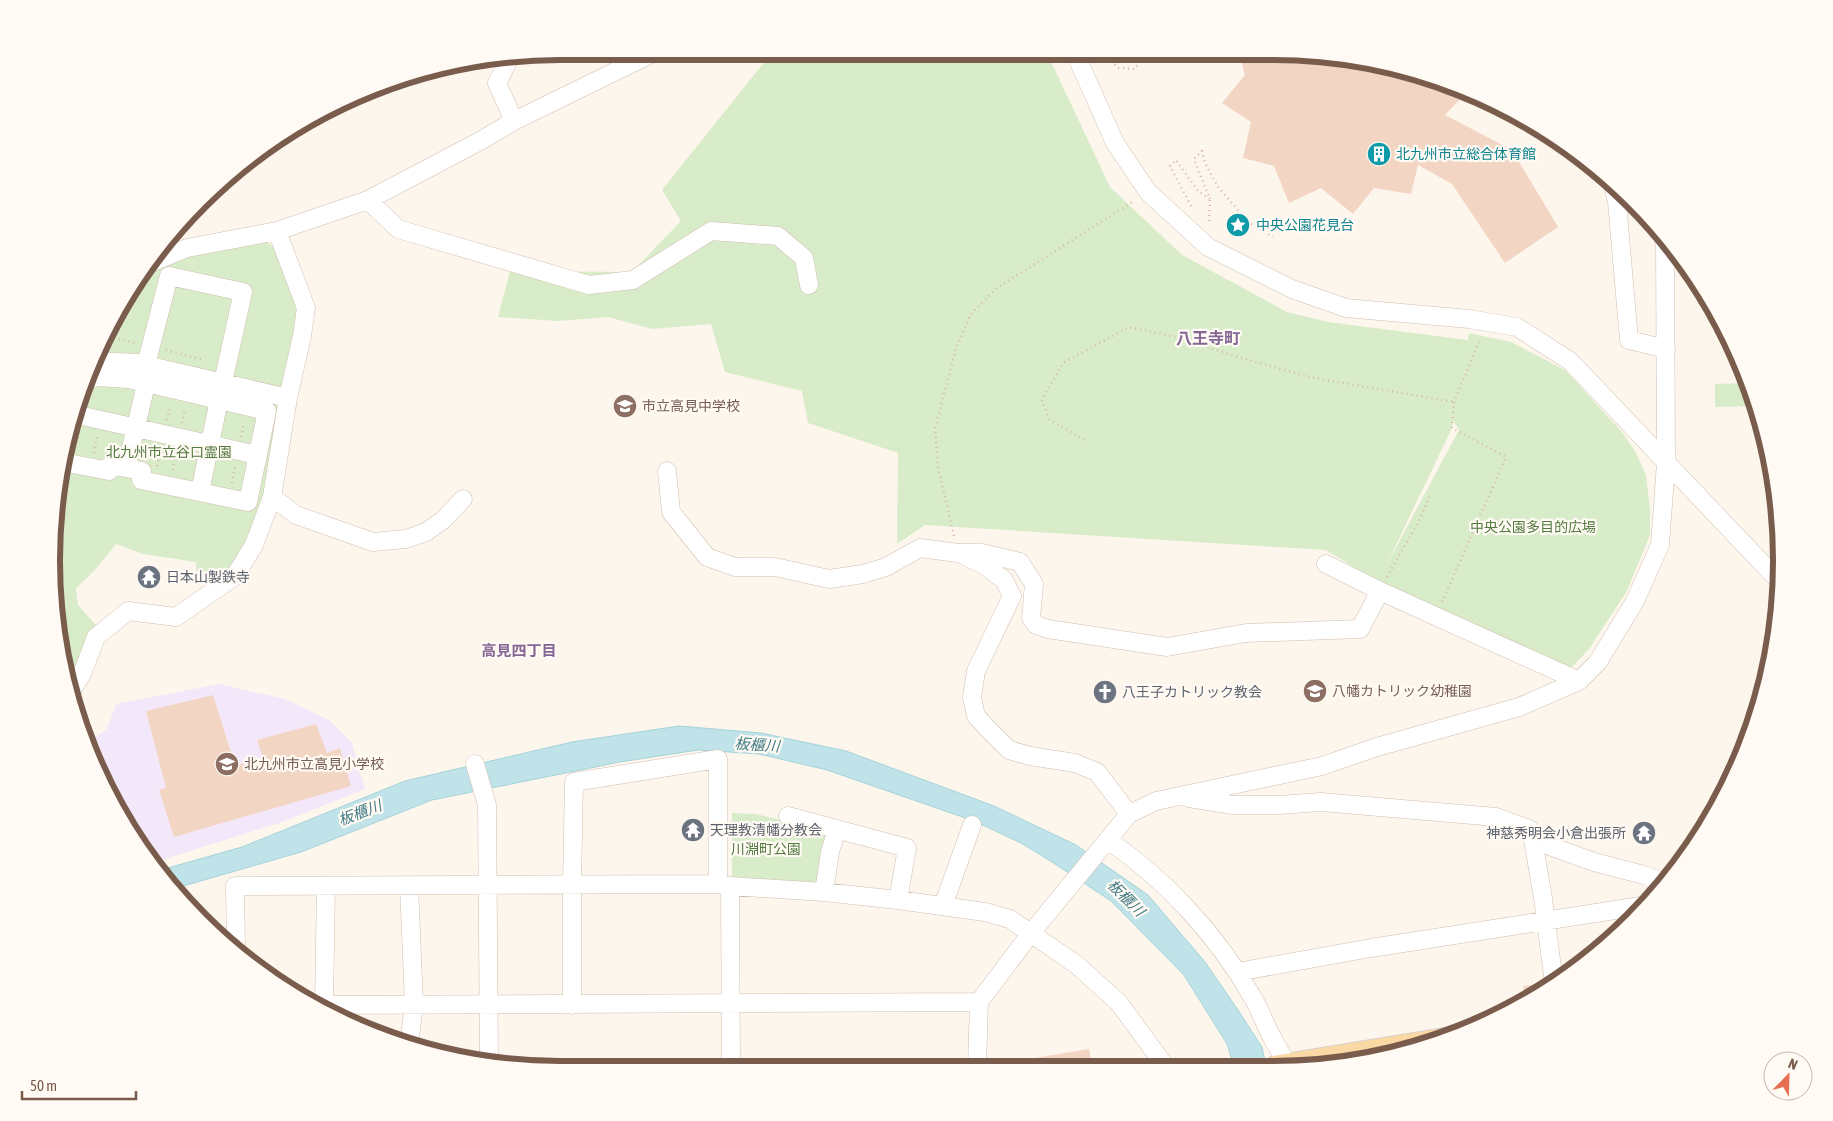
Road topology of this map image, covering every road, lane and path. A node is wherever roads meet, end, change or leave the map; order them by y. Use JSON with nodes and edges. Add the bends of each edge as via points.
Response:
{"nodes":[{"id":1,"x":639,"y":60,"type":"edge"},
{"id":2,"x":1078,"y":60,"type":"edge"},
{"id":3,"x":1111,"y":60,"type":"edge"},
{"id":4,"x":1141,"y":60,"type":"edge"},
{"id":5,"x":507,"y":63,"type":"edge"},
{"id":6,"x":514,"y":121,"type":"junction"},
{"id":7,"x":1148,"y":192,"type":"junction"},
{"id":8,"x":1615,"y":196,"type":"edge"},
{"id":9,"x":1210,"y":199,"type":"junction"},
{"id":10,"x":368,"y":200,"type":"junction"},
{"id":11,"x":1191,"y":206,"type":"dead end"},
{"id":12,"x":1209,"y":221,"type":"dead end"},
{"id":13,"x":278,"y":231,"type":"junction"},
{"id":14,"x":1273,"y":237,"type":"dead end"},
{"id":15,"x":1665,"y":250,"type":"edge"},
{"id":16,"x":161,"y":259,"type":"edge"},
{"id":17,"x":809,"y":286,"type":"dead end"},
{"id":18,"x":1479,"y":342,"type":"dead end"},
{"id":19,"x":1666,"y":349,"type":"junction"},
{"id":20,"x":101,"y":363,"type":"edge"},
{"id":21,"x":148,"y":372,"type":"junction"},
{"id":22,"x":95,"y":378,"type":"edge"},
{"id":23,"x":220,"y":392,"type":"junction"},
{"id":24,"x":288,"y":398,"type":"junction"},
{"id":25,"x":1454,"y":402,"type":"junction"},
{"id":26,"x":82,"y":416,"type":"edge"},
{"id":27,"x":135,"y":428,"type":"junction"},
{"id":28,"x":1084,"y":440,"type":"dead end"},
{"id":29,"x":209,"y":445,"type":"junction"},
{"id":30,"x":257,"y":455,"type":"junction"},
{"id":31,"x":70,"y":463,"type":"edge"},
{"id":32,"x":1666,"y":464,"type":"junction"},
{"id":33,"x":126,"y":468,"type":"junction"},
{"id":34,"x":667,"y":471,"type":"dead end"},
{"id":35,"x":200,"y":492,"type":"junction"},
{"id":36,"x":1431,"y":492,"type":"dead end"},
{"id":37,"x":272,"y":497,"type":"junction"},
{"id":38,"x":463,"y":500,"type":"dead end"},
{"id":39,"x":958,"y":553,"type":"junction"},
{"id":40,"x":1326,"y":564,"type":"dead end"},
{"id":41,"x":1773,"y":574,"type":"edge"},
{"id":42,"x":1380,"y":591,"type":"junction"},
{"id":43,"x":1437,"y":615,"type":"junction"},
{"id":44,"x":1579,"y":681,"type":"junction"},
{"id":45,"x":76,"y":684,"type":"edge"},
{"id":46,"x":476,"y":764,"type":"dead end"},
{"id":47,"x":1179,"y":796,"type":"junction"},
{"id":48,"x":1129,"y":814,"type":"junction"},
{"id":49,"x":788,"y":816,"type":"dead end"},
{"id":50,"x":972,"y":825,"type":"dead end"},
{"id":51,"x":837,"y":829,"type":"junction"},
{"id":52,"x":1533,"y":840,"type":"junction"},
{"id":53,"x":1105,"y":843,"type":"junction"},
{"id":54,"x":1658,"y":880,"type":"edge"},
{"id":55,"x":572,"y":885,"type":"junction"},
{"id":56,"x":724,"y":885,"type":"junction"},
{"id":57,"x":326,"y":886,"type":"junction"},
{"id":58,"x":409,"y":886,"type":"junction"},
{"id":59,"x":487,"y":886,"type":"junction"},
{"id":60,"x":824,"y":892,"type":"junction"},
{"id":61,"x":898,"y":900,"type":"junction"},
{"id":62,"x":943,"y":906,"type":"junction"},
{"id":63,"x":1633,"y":907,"type":"edge"},
{"id":64,"x":1545,"y":921,"type":"junction"},
{"id":65,"x":1031,"y":933,"type":"junction"},
{"id":66,"x":236,"y":942,"type":"edge"},
{"id":67,"x":1237,"y":972,"type":"junction"},
{"id":68,"x":1553,"y":976,"type":"edge"},
{"id":69,"x":322,"y":1000,"type":"edge"},
{"id":70,"x":978,"y":1002,"type":"junction"},
{"id":71,"x":730,"y":1003,"type":"junction"},
{"id":72,"x":331,"y":1005,"type":"edge"},
{"id":73,"x":414,"y":1005,"type":"junction"},
{"id":74,"x":488,"y":1005,"type":"junction"},
{"id":75,"x":572,"y":1005,"type":"junction"},
{"id":76,"x":410,"y":1037,"type":"edge"},
{"id":77,"x":1376,"y":1050,"type":"edge"},
{"id":78,"x":489,"y":1056,"type":"edge"},
{"id":79,"x":1324,"y":1058,"type":"edge"},
{"id":80,"x":731,"y":1061,"type":"edge"},
{"id":81,"x":977,"y":1061,"type":"edge"},
{"id":82,"x":1161,"y":1061,"type":"edge"},
{"id":83,"x":1281,"y":1061,"type":"edge"}],
"edges":[{"from":1,"to":6,"type":"street"},
{"from":2,"to":7,"type":"street","via":[[1115,143]]},
{"from":3,"to":4,"type":"path","via":[[1118,68],[1135,69]]},
{"from":5,"to":6,"type":"street","via":[[497,83]]},
{"from":6,"to":10,"type":"street"},
{"from":7,"to":32,"type":"street","via":[[1208,248],[1292,289],[1346,308],[1469,319],[1516,327],[1570,361]]},
{"from":7,"to":39,"type":"path","via":[[997,288],[971,314],[956,348],[935,428],[938,467]]},
{"from":8,"to":19,"type":"street","via":[[1629,340]]},
{"from":9,"to":11,"type":"path","via":[[1198,191],[1176,160],[1170,166]]},
{"from":9,"to":12,"type":"path"},
{"from":9,"to":14,"type":"path","via":[[1194,160],[1202,151],[1218,187],[1248,222]]},
{"from":10,"to":13,"type":"street"},
{"from":10,"to":17,"type":"street","via":[[398,229],[589,285],[633,280],[711,231],[778,236],[804,258]]},
{"from":13,"to":16,"type":"street","via":[[187,248]]},
{"from":13,"to":24,"type":"street","via":[[306,308]]},
{"from":15,"to":19,"type":"street"},
{"from":18,"to":25,"type":"path"},
{"from":19,"to":32,"type":"street"},
{"from":20,"to":21,"type":"street"},
{"from":21,"to":22,"type":"street","via":[[129,379]]},
{"from":21,"to":23,"type":"street"},
{"from":21,"to":23,"type":"street","via":[[169,276],[243,292]]},
{"from":21,"to":27,"type":"street"},
{"from":23,"to":24,"type":"street"},
{"from":23,"to":29,"type":"street"},
{"from":23,"to":30,"type":"street","via":[[267,411]]},
{"from":24,"to":37,"type":"street"},
{"from":25,"to":28,"type":"path","via":[[1309,377],[1176,337],[1129,327],[1063,363],[1042,400],[1049,419]]},
{"from":25,"to":43,"type":"path","via":[[1452,428],[1506,457]]},
{"from":26,"to":27,"type":"street"},
{"from":27,"to":29,"type":"street"},
{"from":27,"to":33,"type":"street"},
{"from":29,"to":30,"type":"street"},
{"from":29,"to":35,"type":"street"},
{"from":30,"to":35,"type":"street","via":[[248,502]]},
{"from":31,"to":33,"type":"street","via":[[109,471],[110,465]]},
{"from":32,"to":41,"type":"street"},
{"from":32,"to":44,"type":"street","via":[[1660,545],[1635,600],[1598,662]]},
{"from":33,"to":35,"type":"street","via":[[142,471],[141,480]]},
{"from":34,"to":39,"type":"street","via":[[671,512],[708,557],[735,567],[775,567],[829,579],[886,568],[920,548]]},
{"from":36,"to":42,"type":"path","via":[[1420,519]]},
{"from":37,"to":38,"type":"street","via":[[296,515],[373,542],[426,532]]},
{"from":37,"to":45,"type":"street","via":[[254,545],[235,576],[176,616],[128,611],[96,637]]},
{"from":39,"to":42,"type":"street","via":[[982,553],[1020,562],[1034,584],[1031,618],[1036,625],[1166,647],[1246,633],[1360,629]]},
{"from":39,"to":48,"type":"street","via":[[984,565],[1004,580],[1012,596],[976,671],[972,697],[976,716],[1009,750],[1076,763],[1096,772]]},
{"from":40,"to":42,"type":"street"},
{"from":42,"to":43,"type":"street"},
{"from":43,"to":44,"type":"street"},
{"from":44,"to":47,"type":"street","via":[[1519,707],[1322,766]]},
{"from":46,"to":59,"type":"street","via":[[487,804]]},
{"from":47,"to":48,"type":"street","via":[[1156,801]]},
{"from":47,"to":52,"type":"street","via":[[1233,805],[1321,802],[1496,818],[1529,829]]},
{"from":48,"to":53,"type":"street"},
{"from":49,"to":51,"type":"street"},
{"from":50,"to":62,"type":"street"},
{"from":51,"to":60,"type":"street"},
{"from":51,"to":61,"type":"street","via":[[907,848]]},
{"from":52,"to":54,"type":"street"},
{"from":52,"to":64,"type":"street"},
{"from":53,"to":65,"type":"street"},
{"from":53,"to":67,"type":"street","via":[[1126,853],[1155,878],[1198,921]]},
{"from":55,"to":56,"type":"street"},
{"from":55,"to":56,"type":"street","via":[[574,782],[718,759]]},
{"from":55,"to":59,"type":"street"},
{"from":55,"to":75,"type":"street"},
{"from":56,"to":60,"type":"street"},
{"from":56,"to":71,"type":"street"},
{"from":57,"to":58,"type":"street"},
{"from":57,"to":66,"type":"street","via":[[235,886]]},
{"from":57,"to":69,"type":"street"},
{"from":58,"to":59,"type":"street"},
{"from":58,"to":73,"type":"street"},
{"from":59,"to":74,"type":"street"},
{"from":60,"to":61,"type":"street"},
{"from":61,"to":62,"type":"street"},
{"from":62,"to":65,"type":"street","via":[[1010,919]]},
{"from":63,"to":64,"type":"street"},
{"from":64,"to":67,"type":"street"},
{"from":64,"to":68,"type":"street"},
{"from":65,"to":70,"type":"street"},
{"from":65,"to":82,"type":"street","via":[[1077,965],[1119,1003]]},
{"from":67,"to":83,"type":"street","via":[[1254,1000]]},
{"from":70,"to":71,"type":"street"},
{"from":70,"to":81,"type":"street"},
{"from":71,"to":75,"type":"street"},
{"from":71,"to":80,"type":"street"},
{"from":72,"to":73,"type":"street"},
{"from":73,"to":74,"type":"street"},
{"from":73,"to":76,"type":"street"},
{"from":74,"to":75,"type":"street"},
{"from":74,"to":78,"type":"street"},
{"from":77,"to":79,"type":"main road"}]}
